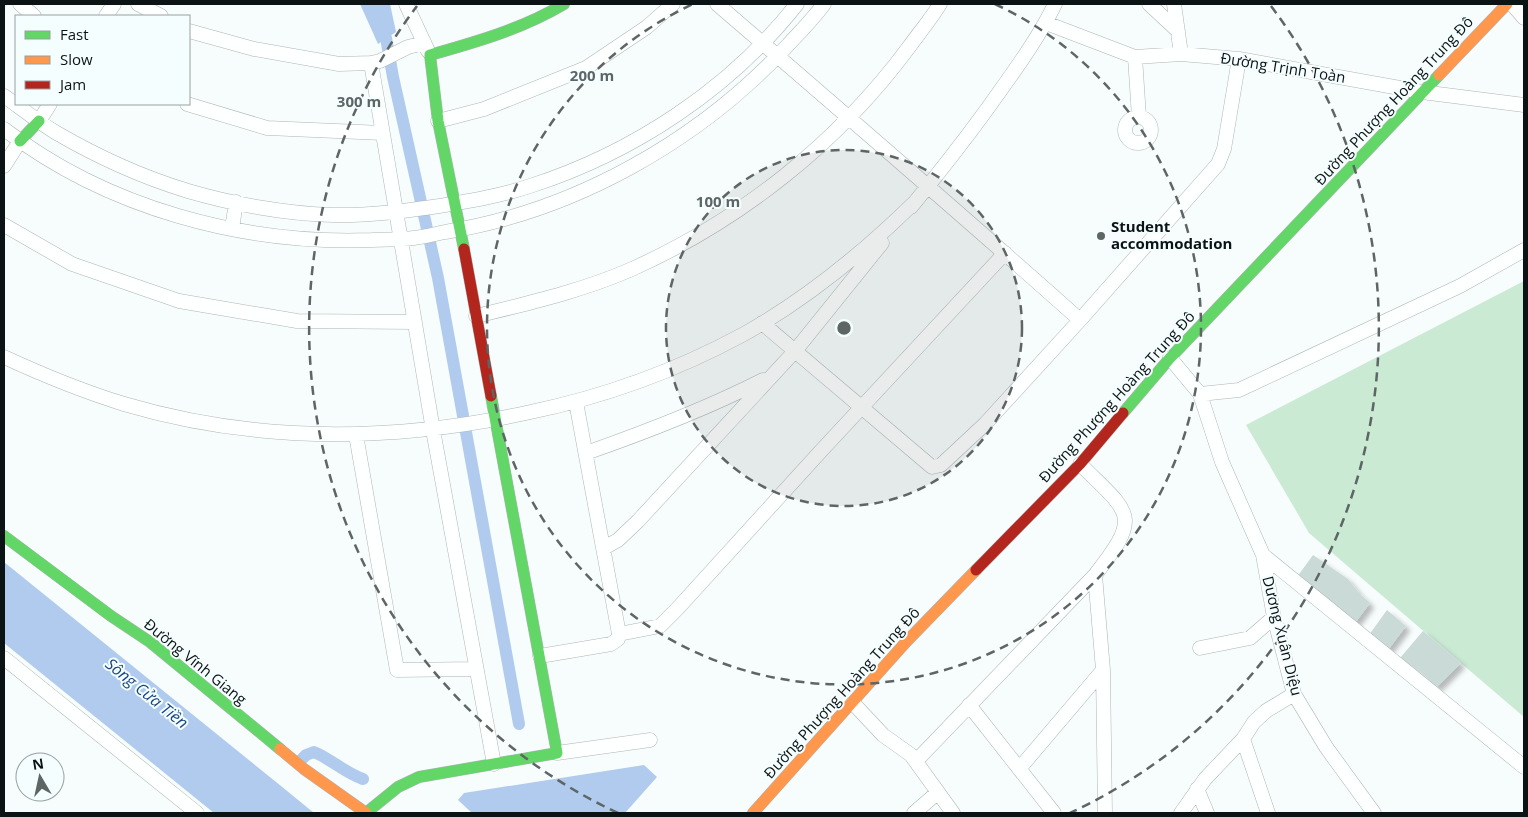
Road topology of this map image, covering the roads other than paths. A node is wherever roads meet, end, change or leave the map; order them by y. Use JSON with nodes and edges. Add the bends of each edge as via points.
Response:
{"nodes":[{"id":1,"x":20,"y":4,"type":"edge"},
{"id":2,"x":114,"y":4,"type":"edge"},
{"id":3,"x":138,"y":4,"type":"edge"},
{"id":4,"x":406,"y":4,"type":"edge"},
{"id":5,"x":564,"y":4,"type":"edge"},
{"id":6,"x":673,"y":4,"type":"edge"},
{"id":7,"x":717,"y":4,"type":"edge"},
{"id":8,"x":797,"y":4,"type":"edge"},
{"id":9,"x":824,"y":4,"type":"edge"},
{"id":10,"x":940,"y":4,"type":"edge"},
{"id":11,"x":1055,"y":4,"type":"edge"},
{"id":12,"x":1149,"y":4,"type":"edge"},
{"id":13,"x":1174,"y":4,"type":"edge"},
{"id":14,"x":1507,"y":4,"type":"edge"},
{"id":15,"x":1512,"y":4,"type":"edge"},
{"id":16,"x":33,"y":15,"type":"edge"},
{"id":17,"x":107,"y":15,"type":"edge"},
{"id":18,"x":159,"y":15,"type":"edge"},
{"id":19,"x":1524,"y":18,"type":"edge"},
{"id":20,"x":1046,"y":23,"type":"junction"},
{"id":21,"x":190,"y":31,"type":"edge"},
{"id":22,"x":1178,"y":31,"type":"junction"},
{"id":23,"x":762,"y":43,"type":"junction"},
{"id":24,"x":427,"y":49,"type":"junction"},
{"id":25,"x":1181,"y":54,"type":"junction"},
{"id":26,"x":778,"y":56,"type":"junction"},
{"id":27,"x":1135,"y":58,"type":"junction"},
{"id":28,"x":1239,"y":59,"type":"junction"},
{"id":29,"x":376,"y":62,"type":"junction"},
{"id":30,"x":1422,"y":92,"type":"junction"},
{"id":31,"x":4,"y":96,"type":"edge"},
{"id":32,"x":15,"y":104,"type":"edge"},
{"id":33,"x":17,"y":105,"type":"edge"},
{"id":34,"x":49,"y":105,"type":"edge"},
{"id":35,"x":190,"y":105,"type":"edge"},
{"id":36,"x":1524,"y":105,"type":"edge"},
{"id":37,"x":1139,"y":117,"type":"dead end"},
{"id":38,"x":848,"y":118,"type":"junction"},
{"id":39,"x":38,"y":120,"type":"junction"},
{"id":40,"x":438,"y":121,"type":"junction"},
{"id":41,"x":4,"y":129,"type":"edge"},
{"id":42,"x":383,"y":133,"type":"junction"},
{"id":43,"x":20,"y":142,"type":"junction"},
{"id":44,"x":4,"y":166,"type":"edge"},
{"id":45,"x":929,"y":186,"type":"junction"},
{"id":46,"x":916,"y":201,"type":"junction"},
{"id":47,"x":236,"y":202,"type":"junction"},
{"id":48,"x":456,"y":204,"type":"junction"},
{"id":49,"x":403,"y":212,"type":"junction"},
{"id":50,"x":4,"y":225,"type":"edge"},
{"id":51,"x":232,"y":229,"type":"junction"},
{"id":52,"x":461,"y":230,"type":"junction"},
{"id":53,"x":407,"y":238,"type":"junction"},
{"id":54,"x":1524,"y":250,"type":"edge"},
{"id":55,"x":1005,"y":253,"type":"junction"},
{"id":56,"x":476,"y":316,"type":"junction"},
{"id":57,"x":1080,"y":320,"type":"junction"},
{"id":58,"x":415,"y":322,"type":"junction"},
{"id":59,"x":762,"y":323,"type":"junction"},
{"id":60,"x":795,"y":351,"type":"junction"},
{"id":61,"x":4,"y":357,"type":"edge"},
{"id":62,"x":1170,"y":358,"type":"junction"},
{"id":63,"x":773,"y":374,"type":"junction"},
{"id":64,"x":1200,"y":394,"type":"junction"},
{"id":65,"x":576,"y":402,"type":"junction"},
{"id":66,"x":862,"y":408,"type":"junction"},
{"id":67,"x":489,"y":421,"type":"junction"},
{"id":68,"x":438,"y":429,"type":"junction"},
{"id":69,"x":356,"y":435,"type":"junction"},
{"id":70,"x":586,"y":453,"type":"junction"},
{"id":71,"x":1080,"y":464,"type":"junction"},
{"id":72,"x":4,"y":536,"type":"edge"},
{"id":73,"x":604,"y":548,"type":"junction"},
{"id":74,"x":1263,"y":556,"type":"junction"},
{"id":75,"x":1095,"y":575,"type":"junction"},
{"id":76,"x":1274,"y":617,"type":"junction"},
{"id":77,"x":619,"y":634,"type":"junction"},
{"id":78,"x":1200,"y":648,"type":"dead end"},
{"id":79,"x":540,"y":656,"type":"junction"},
{"id":80,"x":4,"y":658,"type":"edge"},
{"id":81,"x":476,"y":668,"type":"junction"},
{"id":82,"x":1102,"y":670,"type":"junction"},
{"id":83,"x":1294,"y":694,"type":"junction"},
{"id":84,"x":853,"y":703,"type":"junction"},
{"id":85,"x":969,"y":705,"type":"junction"},
{"id":86,"x":650,"y":740,"type":"dead end"},
{"id":87,"x":1243,"y":740,"type":"junction"},
{"id":88,"x":557,"y":753,"type":"junction"},
{"id":89,"x":916,"y":761,"type":"junction"},
{"id":90,"x":494,"y":764,"type":"junction"},
{"id":91,"x":1524,"y":767,"type":"edge"},
{"id":92,"x":1019,"y":769,"type":"junction"},
{"id":93,"x":1197,"y":789,"type":"junction"},
{"id":94,"x":937,"y":793,"type":"junction"},
{"id":95,"x":197,"y":813,"type":"edge"},
{"id":96,"x":366,"y":813,"type":"edge"},
{"id":97,"x":753,"y":813,"type":"edge"},
{"id":98,"x":914,"y":813,"type":"edge"},
{"id":99,"x":953,"y":813,"type":"edge"},
{"id":100,"x":1054,"y":813,"type":"edge"},
{"id":101,"x":1105,"y":813,"type":"edge"},
{"id":102,"x":1181,"y":813,"type":"edge"},
{"id":103,"x":1207,"y":813,"type":"edge"},
{"id":104,"x":1268,"y":813,"type":"edge"},
{"id":105,"x":1374,"y":813,"type":"edge"}],
"edges":[{"from":1,"to":16,"type":"street"},
{"from":2,"to":17,"type":"street"},
{"from":3,"to":18,"type":"street"},
{"from":4,"to":24,"type":"street"},
{"from":5,"to":24,"type":"street","via":[[546,16],[476,42]]},
{"from":6,"to":40,"type":"street","via":[[647,27],[586,68],[484,110]]},
{"from":7,"to":23,"type":"street"},
{"from":8,"to":23,"type":"street"},
{"from":9,"to":26,"type":"street"},
{"from":10,"to":38,"type":"street","via":[[888,75]]},
{"from":11,"to":20,"type":"street"},
{"from":12,"to":22,"type":"street"},
{"from":13,"to":22,"type":"street"},
{"from":14,"to":30,"type":"street","name":"Đường Phượng Hoàng Trung Đô"},
{"from":15,"to":19,"type":"street"},
{"from":20,"to":27,"type":"street","name":"Đường Trịnh Toàn"},
{"from":20,"to":45,"type":"street"},
{"from":21,"to":29,"type":"street","via":[[254,49],[340,64]]},
{"from":22,"to":25,"type":"street"},
{"from":23,"to":26,"type":"street"},
{"from":23,"to":48,"type":"street","via":[[726,78],[665,123],[599,159],[529,186]]},
{"from":24,"to":29,"type":"street","via":[[408,47]]},
{"from":24,"to":40,"type":"street"},
{"from":25,"to":27,"type":"street","name":"Đường Trịnh Toàn"},
{"from":25,"to":28,"type":"street","name":"Đường Trịnh Toàn"},
{"from":26,"to":38,"type":"street"},
{"from":26,"to":52,"type":"street","via":[[714,113],[656,153],[594,186],[529,212]]},
{"from":27,"to":37,"type":"street"},
{"from":28,"to":30,"type":"street","name":"Đường Trịnh Toàn"},
{"from":28,"to":57,"type":"street","via":[[1224,149],[1218,164]]},
{"from":29,"to":42,"type":"street"},
{"from":30,"to":36,"type":"street","name":"Đường Trịnh Toàn"},
{"from":30,"to":62,"type":"street","name":"Đường Phượng Hoàng Trung Đô"},
{"from":31,"to":32,"type":"street"},
{"from":33,"to":39,"type":"street"},
{"from":34,"to":39,"type":"street"},
{"from":35,"to":42,"type":"street","via":[[268,128]]},
{"from":38,"to":45,"type":"street"},
{"from":38,"to":56,"type":"street","via":[[771,187],[704,232],[631,269],[555,297]]},
{"from":39,"to":43,"type":"street"},
{"from":39,"to":47,"type":"street","via":[[119,165],[188,191]]},
{"from":40,"to":48,"type":"street"},
{"from":41,"to":43,"type":"street"},
{"from":42,"to":49,"type":"street"},
{"from":43,"to":44,"type":"street"},
{"from":43,"to":51,"type":"street","via":[[82,177],[138,202],[181,217]]},
{"from":45,"to":46,"type":"street"},
{"from":45,"to":55,"type":"street"},
{"from":46,"to":59,"type":"street","via":[[835,273]]},
{"from":46,"to":60,"type":"street"},
{"from":47,"to":49,"type":"street","via":[[259,208],[332,215]]},
{"from":47,"to":51,"type":"street"},
{"from":48,"to":49,"type":"street"},
{"from":48,"to":52,"type":"street"},
{"from":49,"to":53,"type":"street"},
{"from":50,"to":58,"type":"street","via":[[72,264],[178,301],[297,321]]},
{"from":51,"to":53,"type":"street","via":[[312,240]]},
{"from":52,"to":53,"type":"street"},
{"from":52,"to":56,"type":"street"},
{"from":53,"to":58,"type":"street"},
{"from":54,"to":64,"type":"street","via":[[1460,286],[1239,390]]},
{"from":55,"to":57,"type":"street"},
{"from":55,"to":66,"type":"street"},
{"from":56,"to":67,"type":"street"},
{"from":57,"to":66,"type":"street","via":[[985,424],[941,464],[932,467]]},
{"from":58,"to":68,"type":"street"},
{"from":59,"to":60,"type":"street"},
{"from":59,"to":65,"type":"street","via":[[679,366]]},
{"from":60,"to":63,"type":"street"},
{"from":60,"to":66,"type":"street"},
{"from":61,"to":69,"type":"street","via":[[124,404],[200,422],[278,432]]},
{"from":62,"to":64,"type":"street"},
{"from":62,"to":71,"type":"street","name":"Đường Phượng Hoàng Trung Đô"},
{"from":63,"to":70,"type":"street","via":[[734,395]]},
{"from":63,"to":73,"type":"street","via":[[638,520],[618,540]]},
{"from":64,"to":74,"type":"street","via":[[1222,462]]},
{"from":65,"to":67,"type":"street"},
{"from":65,"to":70,"type":"street"},
{"from":66,"to":77,"type":"street","via":[[660,626]]},
{"from":67,"to":68,"type":"street"},
{"from":67,"to":79,"type":"street"},
{"from":68,"to":69,"type":"street"},
{"from":68,"to":81,"type":"street"},
{"from":69,"to":81,"type":"street","via":[[397,670]]},
{"from":70,"to":73,"type":"street"},
{"from":71,"to":75,"type":"street","via":[[1117,501],[1126,519],[1118,544]]},
{"from":71,"to":84,"type":"street","name":"Đường Phượng Hoàng Trung Đô","via":[[906,642]]},
{"from":72,"to":96,"type":"street","name":"Đường Vĩnh Giang","via":[[150,642],[304,769]]},
{"from":73,"to":77,"type":"street"},
{"from":74,"to":76,"type":"street","name":"Dương Xuân Diệu"},
{"from":74,"to":91,"type":"street"},
{"from":75,"to":82,"type":"street"},
{"from":75,"to":85,"type":"street"},
{"from":76,"to":78,"type":"street","via":[[1250,638]]},
{"from":76,"to":83,"type":"street","name":"Dương Xuân Diệu"},
{"from":77,"to":79,"type":"street","via":[[611,644]]},
{"from":79,"to":88,"type":"street"},
{"from":80,"to":95,"type":"street"},
{"from":81,"to":90,"type":"street"},
{"from":82,"to":92,"type":"street"},
{"from":82,"to":101,"type":"street"},
{"from":83,"to":87,"type":"street","via":[[1259,717]]},
{"from":83,"to":105,"type":"street","name":"Dương Xuân Diệu","via":[[1326,747]]},
{"from":84,"to":89,"type":"street","via":[[883,735]]},
{"from":84,"to":97,"type":"street","name":"Đường Phượng Hoàng Trung Đô"},
{"from":85,"to":89,"type":"street"},
{"from":85,"to":92,"type":"street"},
{"from":86,"to":88,"type":"street"},
{"from":87,"to":93,"type":"street"},
{"from":87,"to":104,"type":"street"},
{"from":88,"to":90,"type":"street"},
{"from":89,"to":94,"type":"street"},
{"from":90,"to":96,"type":"street","via":[[408,781]]},
{"from":92,"to":100,"type":"street"},
{"from":93,"to":102,"type":"street"},
{"from":93,"to":103,"type":"street"},
{"from":94,"to":98,"type":"street"},
{"from":94,"to":99,"type":"street"}]}
